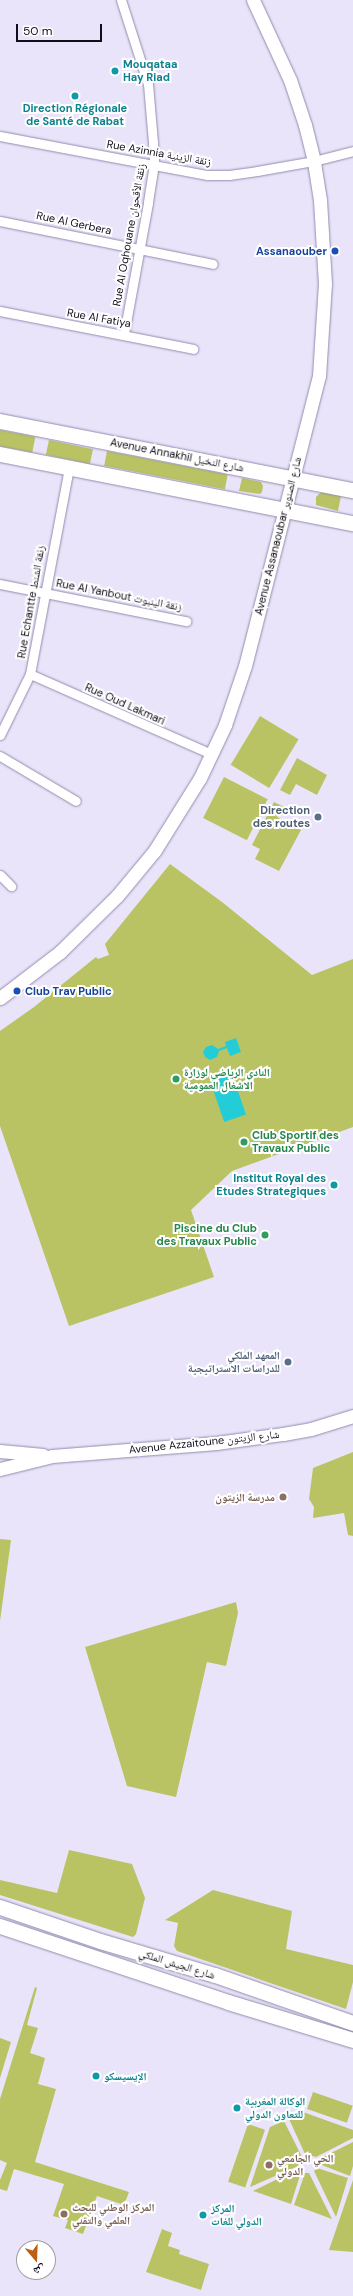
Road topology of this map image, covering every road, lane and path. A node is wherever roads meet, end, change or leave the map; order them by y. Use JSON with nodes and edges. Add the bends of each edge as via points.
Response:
{"nodes":[{"id":1,"x":121,"y":0,"type":"edge"},
{"id":2,"x":253,"y":0,"type":"edge"},
{"id":3,"x":0,"y":136,"type":"edge"},
{"id":4,"x":353,"y":151,"type":"edge"},
{"id":5,"x":314,"y":161,"type":"junction"},
{"id":6,"x":154,"y":164,"type":"junction"},
{"id":7,"x":0,"y":221,"type":"edge"},
{"id":8,"x":141,"y":248,"type":"junction"},
{"id":9,"x":213,"y":264,"type":"dead end"},
{"id":10,"x":0,"y":311,"type":"edge"},
{"id":11,"x":124,"y":334,"type":"junction"},
{"id":12,"x":193,"y":349,"type":"dead end"},
{"id":13,"x":0,"y":421,"type":"edge"},
{"id":14,"x":0,"y":454,"type":"edge"},
{"id":15,"x":69,"y":468,"type":"junction"},
{"id":16,"x":292,"y":478,"type":"junction"},
{"id":17,"x":353,"y":490,"type":"edge"},
{"id":18,"x":284,"y":510,"type":"junction"},
{"id":19,"x":353,"y":523,"type":"edge"},
{"id":20,"x":0,"y":584,"type":"edge"},
{"id":21,"x":44,"y":593,"type":"junction"},
{"id":22,"x":186,"y":620,"type":"dead end"},
{"id":23,"x":30,"y":674,"type":"junction"},
{"id":24,"x":0,"y":735,"type":"edge"},
{"id":25,"x":211,"y":754,"type":"junction"},
{"id":26,"x":0,"y":756,"type":"edge"},
{"id":27,"x":76,"y":802,"type":"dead end"},
{"id":28,"x":0,"y":875,"type":"edge"},
{"id":29,"x":10,"y":886,"type":"dead end"},
{"id":30,"x":0,"y":998,"type":"edge"},
{"id":31,"x":353,"y":1416,"type":"edge"},
{"id":32,"x":0,"y":1451,"type":"edge"},
{"id":33,"x":52,"y":1456,"type":"junction"},
{"id":34,"x":0,"y":1469,"type":"edge"},
{"id":35,"x":0,"y":1907,"type":"edge"},
{"id":36,"x":0,"y":1926,"type":"edge"},
{"id":37,"x":351,"y":2022,"type":"edge"},
{"id":38,"x":350,"y":2039,"type":"edge"}],
"edges":[{"from":1,"to":6,"type":"street","name":"Rue Al Oqhouane زنقة الأقحوان","via":[[148,84]]},
{"from":2,"to":5,"type":"street","name":"Avenue Assanaoubar شارع الصنوبر","via":[[290,80]]},
{"from":3,"to":6,"type":"street","name":"Rue Azinnia زنقة الزينية"},
{"from":4,"to":5,"type":"street","name":"Rue Azinnia زنقة الزينية"},
{"from":5,"to":6,"type":"street","name":"Rue Azinnia زنقة الزينية","via":[[229,175],[208,175]]},
{"from":5,"to":16,"type":"street","name":"Avenue Assanaoubar شارع الصنوبر","via":[[324,239],[322,347],[319,376]]},
{"from":6,"to":8,"type":"street","name":"Rue Al Oqhouane زنقة الأقحوان"},
{"from":7,"to":8,"type":"street","name":"Rue Al Gerbera"},
{"from":8,"to":9,"type":"street","name":"Rue Al Gerbera"},
{"from":8,"to":11,"type":"street","name":"Rue Al Oqhouane زنقة الأقحوان"},
{"from":10,"to":11,"type":"street","name":"Rue Al Fatiya"},
{"from":11,"to":12,"type":"street","name":"Rue Al Fatiya"},
{"from":13,"to":16,"type":"main road","name":"Avenue Annakhil شارع النخيل"},
{"from":14,"to":15,"type":"main road"},
{"from":15,"to":18,"type":"main road"},
{"from":15,"to":21,"type":"street","name":"Rue Echantte زنقة الشنط"},
{"from":16,"to":17,"type":"main road","name":"Avenue Annakhil شارع النخيل"},
{"from":16,"to":18,"type":"street","name":"Avenue Assanaoubar شارع الصنوبر"},
{"from":18,"to":19,"type":"main road"},
{"from":18,"to":25,"type":"street","name":"Avenue Assanaoubar شارع الصنوبر","via":[[245,666],[225,724]]},
{"from":20,"to":21,"type":"street","name":"Rue Al Yanbout زنقة الينبوت"},
{"from":21,"to":22,"type":"street","name":"Rue Al Yanbout زنقة الينبوت"},
{"from":21,"to":23,"type":"street","name":"Rue Echantte زنقة الشنط"},
{"from":23,"to":24,"type":"street","name":"Rue Echantte زنقة الشنط"},
{"from":23,"to":25,"type":"street","name":"Rue Oud Lakmari"},
{"from":25,"to":30,"type":"street","name":"Avenue Assanaoubar شارع الصنوبر","via":[[176,818],[155,850],[126,886],[60,952]]},
{"from":26,"to":27,"type":"street"},
{"from":28,"to":29,"type":"street"},
{"from":31,"to":33,"type":"street","name":"Avenue Azzaitoune شارع الزيتون","via":[[311,1429],[216,1443]]},
{"from":32,"to":33,"type":"street","name":"Avenue Azzaitoune شارع الزيتون"},
{"from":33,"to":34,"type":"street","name":"Avenue Azzaitoune شارع الزيتون"},
{"from":35,"to":37,"type":"main road","name":"شارع الجيش الملكي","via":[[100,1941],[215,1975]]},
{"from":36,"to":38,"type":"main road","name":"شارع الجيش الملكي","via":[[228,2002]]},
{"from":37,"to":38,"type":"main road"}]}
